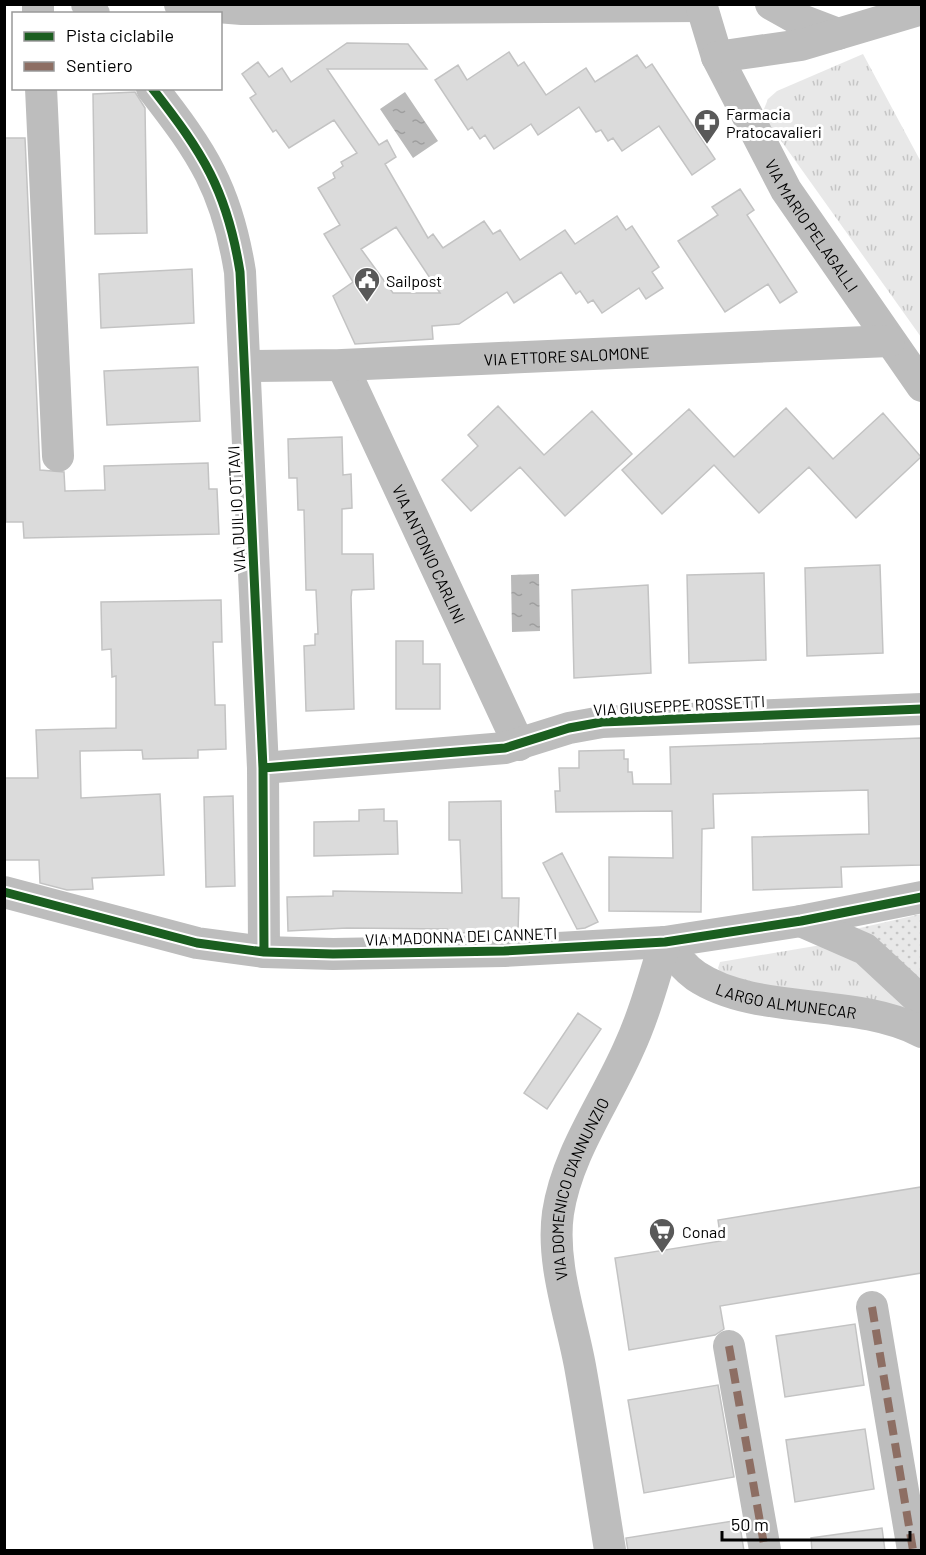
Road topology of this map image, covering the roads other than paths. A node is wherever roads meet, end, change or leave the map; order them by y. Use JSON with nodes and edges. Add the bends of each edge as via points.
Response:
{"nodes":[{"id":1,"x":180,"y":4,"type":"edge"},
{"id":2,"x":771,"y":4,"type":"edge"},
{"id":3,"x":701,"y":5,"type":"edge"},
{"id":4,"x":921,"y":9,"type":"edge"},
{"id":5,"x":838,"y":34,"type":"junction"},
{"id":6,"x":717,"y":57,"type":"junction"},
{"id":7,"x":41,"y":90,"type":"edge"},
{"id":8,"x":154,"y":90,"type":"edge"},
{"id":9,"x":889,"y":341,"type":"junction"},
{"id":10,"x":342,"y":364,"type":"junction"},
{"id":11,"x":245,"y":366,"type":"junction"},
{"id":12,"x":921,"y":386,"type":"edge"},
{"id":13,"x":58,"y":456,"type":"dead end"},
{"id":14,"x":921,"y":709,"type":"edge"},
{"id":15,"x":519,"y":745,"type":"junction"},
{"id":16,"x":263,"y":768,"type":"junction"},
{"id":17,"x":4,"y":892,"type":"edge"},
{"id":18,"x":921,"y":897,"type":"edge"},
{"id":19,"x":801,"y":921,"type":"junction"},
{"id":20,"x":665,"y":942,"type":"junction"},
{"id":21,"x":264,"y":952,"type":"junction"},
{"id":22,"x":921,"y":1002,"type":"edge"},
{"id":23,"x":921,"y":1032,"type":"edge"},
{"id":24,"x":872,"y":1307,"type":"dead end"},
{"id":25,"x":729,"y":1346,"type":"dead end"},
{"id":26,"x":610,"y":1551,"type":"edge"},
{"id":27,"x":765,"y":1551,"type":"edge"},
{"id":28,"x":913,"y":1551,"type":"edge"}],
"edges":[{"from":1,"to":3,"type":"street","via":[[242,9]]},
{"from":2,"to":5,"type":"street"},
{"from":3,"to":6,"type":"street","name":"VIA MARIO PELAGALLI"},
{"from":4,"to":5,"type":"street"},
{"from":5,"to":6,"type":"street","via":[[774,51]]},
{"from":6,"to":9,"type":"street","name":"VIA MARIO PELAGALLI","via":[[786,190]]},
{"from":7,"to":13,"type":"street"},
{"from":8,"to":11,"type":"street","name":"VIA DUILIO OTTAVI","via":[[198,147],[225,206],[240,272]]},
{"from":9,"to":10,"type":"street","name":"VIA ETTORE SALOMONE"},
{"from":9,"to":12,"type":"street","name":"VIA MARIO PELAGALLI"},
{"from":10,"to":11,"type":"street","name":"VIA ETTORE SALOMONE"},
{"from":10,"to":15,"type":"street","name":"VIA ANTONIO CARLINI"},
{"from":11,"to":16,"type":"street","name":"VIA DUILIO OTTAVI"},
{"from":14,"to":15,"type":"street","name":"VIA GIUSEPPE ROSSETTI","via":[[602,722],[568,728]]},
{"from":15,"to":16,"type":"street","name":"VIA GIUSEPPE ROSSETTI"},
{"from":16,"to":21,"type":"street","name":"VIA DUILIO OTTAVI"},
{"from":17,"to":21,"type":"street","name":"VIA MADONNA DEI CANNETI","via":[[181,939]]},
{"from":18,"to":19,"type":"street","name":"VIA MADONNA DEI CANNETI"},
{"from":19,"to":20,"type":"street","name":"VIA MADONNA DEI CANNETI"},
{"from":19,"to":22,"type":"street","via":[[865,949]]},
{"from":20,"to":21,"type":"street","name":"VIA MADONNA DEI CANNETI","via":[[504,951]]},
{"from":20,"to":23,"type":"street","name":"LARGO ALMUNECAR","via":[[694,975],[730,991],[886,1018]]},
{"from":20,"to":26,"type":"street","name":"VIA DOMENICO D'ANNUNZIO","via":[[628,1050],[579,1148],[558,1212],[560,1268]]},
{"from":24,"to":28,"type":"street"},
{"from":25,"to":27,"type":"street"}]}
